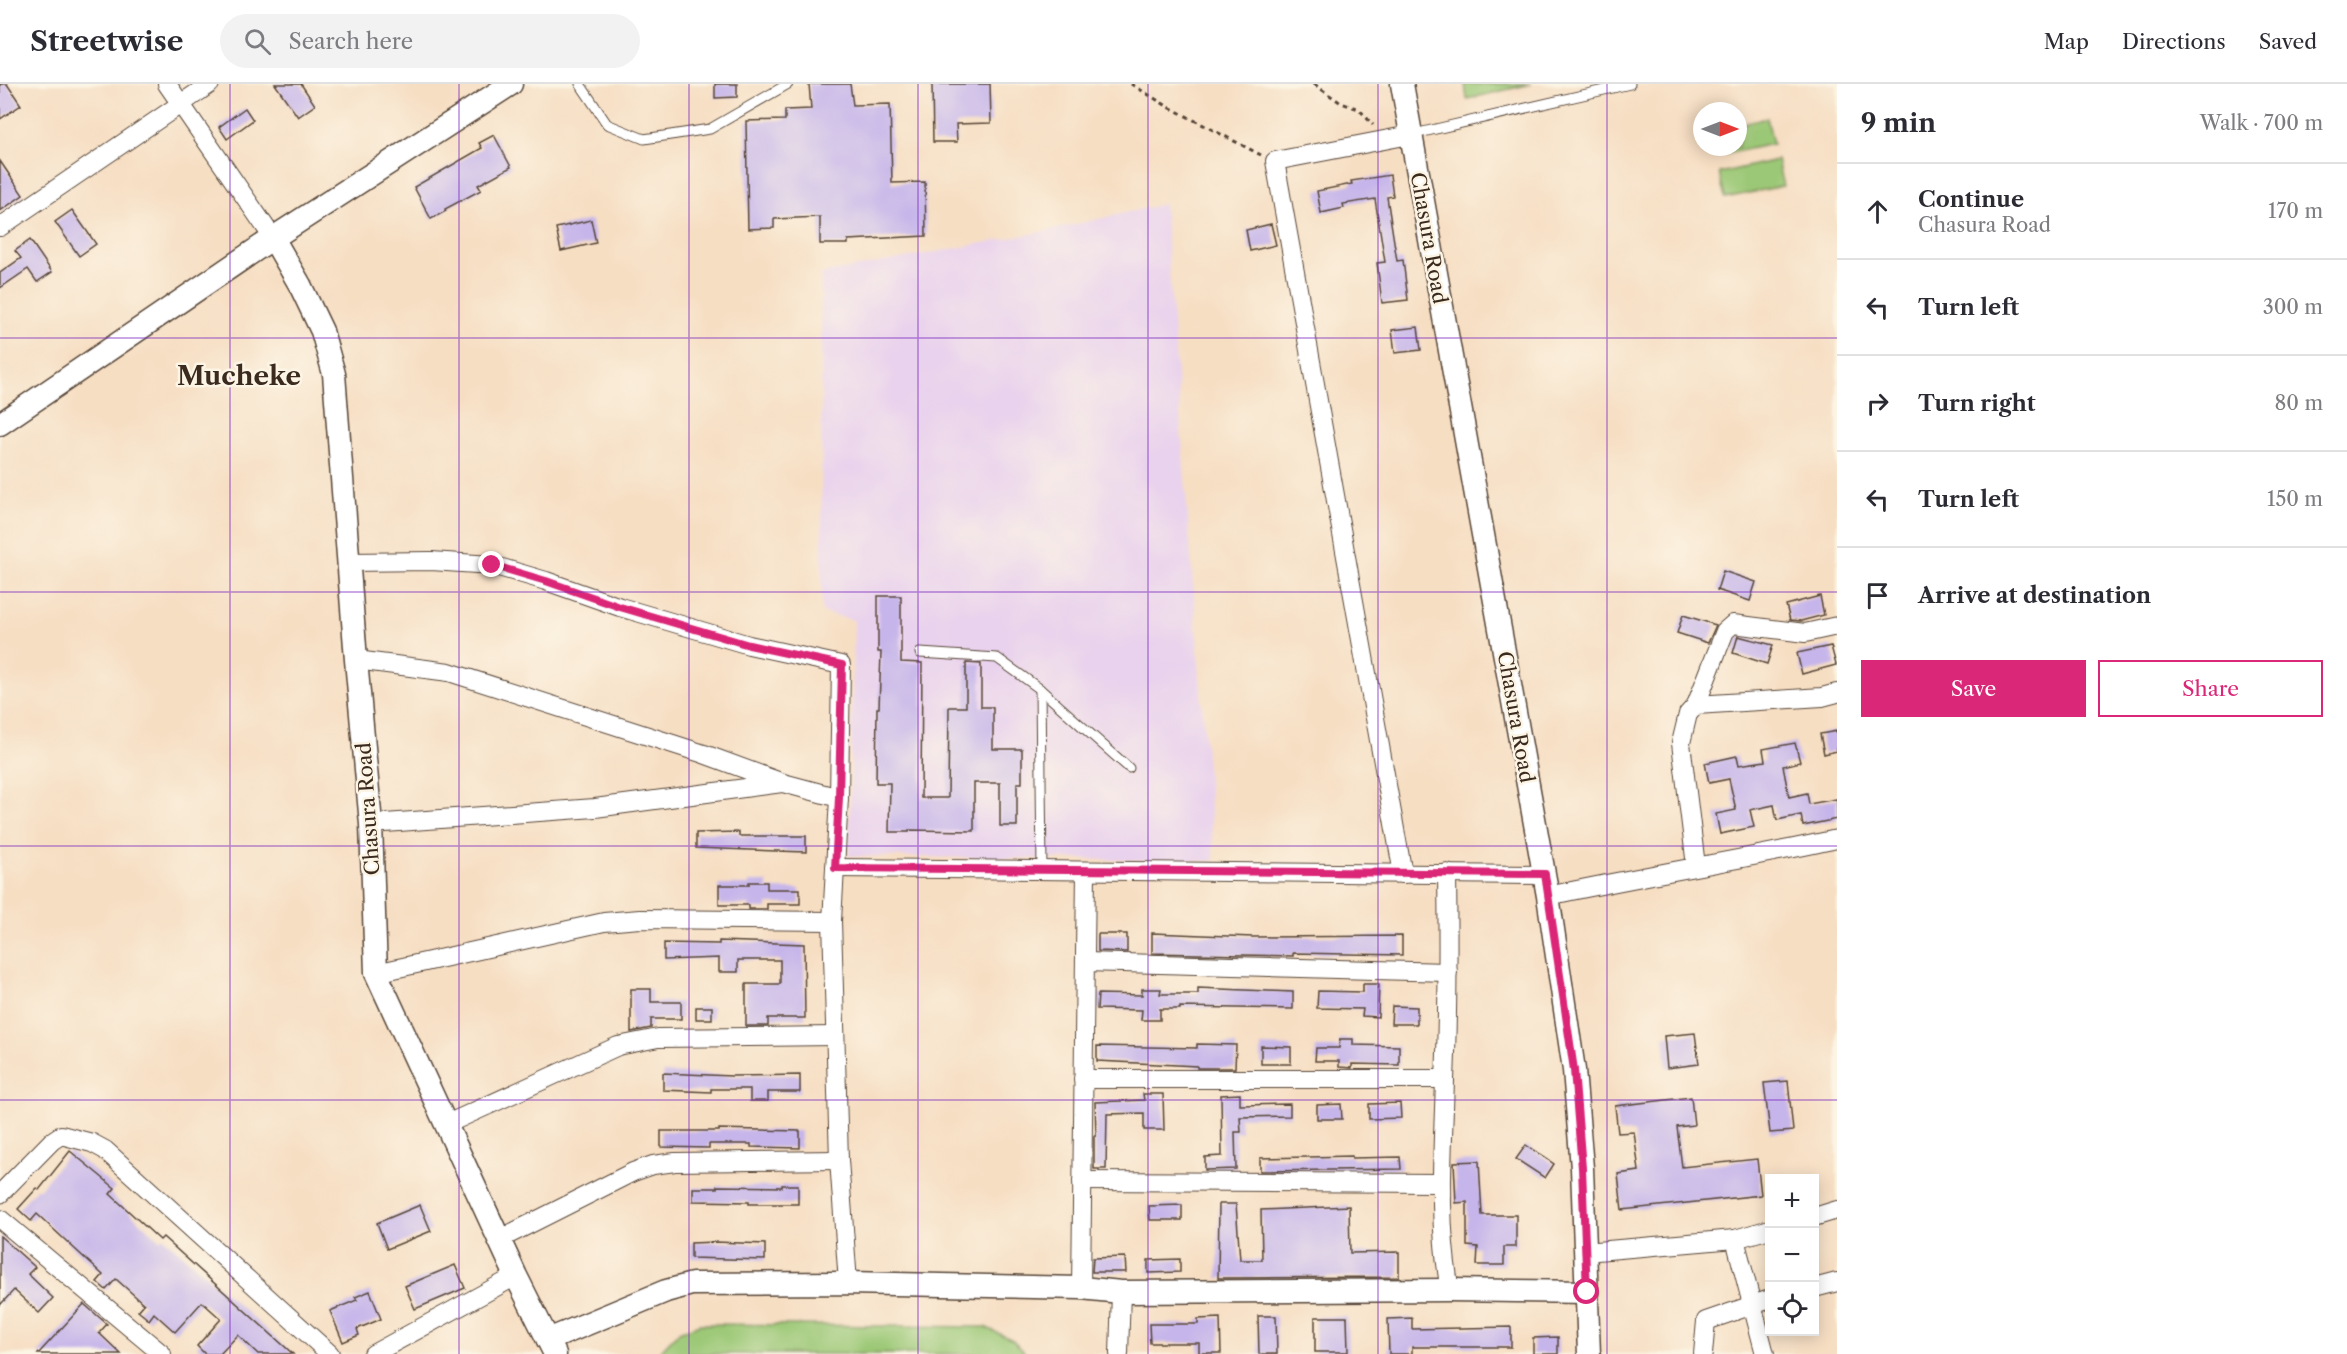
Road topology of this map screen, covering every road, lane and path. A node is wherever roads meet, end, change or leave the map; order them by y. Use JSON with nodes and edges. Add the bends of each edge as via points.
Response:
{"nodes":[{"id":1,"x":167,"y":84,"type":"edge"},
{"id":2,"x":210,"y":84,"type":"edge"},
{"id":3,"x":511,"y":84,"type":"edge"},
{"id":4,"x":580,"y":84,"type":"edge"},
{"id":5,"x":788,"y":84,"type":"edge"},
{"id":6,"x":1131,"y":84,"type":"edge"},
{"id":7,"x":1314,"y":84,"type":"edge"},
{"id":8,"x":1402,"y":84,"type":"edge"},
{"id":9,"x":1630,"y":84,"type":"edge"},
{"id":10,"x":181,"y":103,"type":"junction"},
{"id":11,"x":1410,"y":135,"type":"junction"},
{"id":12,"x":1387,"y":140,"type":"junction"},
{"id":13,"x":1275,"y":161,"type":"junction"},
{"id":14,"x":0,"y":226,"type":"edge"},
{"id":15,"x":273,"y":238,"type":"junction"},
{"id":16,"x":0,"y":424,"type":"edge"},
{"id":17,"x":349,"y":562,"type":"junction"},
{"id":18,"x":1837,"y":627,"type":"edge"},
{"id":19,"x":920,"y":653,"type":"dead end"},
{"id":20,"x":356,"y":660,"type":"junction"},
{"id":21,"x":1040,"y":689,"type":"junction"},
{"id":22,"x":1837,"y":693,"type":"edge"},
{"id":23,"x":1696,"y":705,"type":"junction"},
{"id":24,"x":1129,"y":768,"type":"dead end"},
{"id":25,"x":783,"y":783,"type":"junction"},
{"id":26,"x":839,"y":798,"type":"junction"},
{"id":27,"x":371,"y":824,"type":"junction"},
{"id":28,"x":1837,"y":839,"type":"edge"},
{"id":29,"x":1696,"y":866,"type":"junction"},
{"id":30,"x":835,"y":868,"type":"junction"},
{"id":31,"x":1042,"y":870,"type":"junction"},
{"id":32,"x":1086,"y":871,"type":"junction"},
{"id":33,"x":1447,"y":873,"type":"junction"},
{"id":34,"x":1403,"y":874,"type":"junction"},
{"id":35,"x":1547,"y":885,"type":"junction"},
{"id":36,"x":832,"y":921,"type":"junction"},
{"id":37,"x":1085,"y":962,"type":"junction"},
{"id":38,"x":1448,"y":972,"type":"junction"},
{"id":39,"x":376,"y":973,"type":"junction"},
{"id":40,"x":835,"y":1036,"type":"junction"},
{"id":41,"x":1083,"y":1079,"type":"junction"},
{"id":42,"x":1445,"y":1079,"type":"junction"},
{"id":43,"x":447,"y":1124,"type":"junction"},
{"id":44,"x":839,"y":1160,"type":"junction"},
{"id":45,"x":1082,"y":1181,"type":"junction"},
{"id":46,"x":1441,"y":1183,"type":"junction"},
{"id":47,"x":0,"y":1194,"type":"edge"},
{"id":48,"x":1837,"y":1210,"type":"edge"},
{"id":49,"x":1819,"y":1215,"type":"edge"},
{"id":50,"x":0,"y":1219,"type":"edge"},
{"id":51,"x":1765,"y":1230,"type":"edge"},
{"id":52,"x":500,"y":1239,"type":"junction"},
{"id":53,"x":1735,"y":1239,"type":"junction"},
{"id":54,"x":1585,"y":1252,"type":"junction"},
{"id":55,"x":516,"y":1276,"type":"junction"},
{"id":56,"x":1837,"y":1282,"type":"edge"},
{"id":57,"x":848,"y":1283,"type":"junction"},
{"id":58,"x":1819,"y":1287,"type":"edge"},
{"id":59,"x":1081,"y":1288,"type":"junction"},
{"id":60,"x":1450,"y":1290,"type":"junction"},
{"id":61,"x":1120,"y":1292,"type":"junction"},
{"id":62,"x":1587,"y":1292,"type":"junction"},
{"id":63,"x":1761,"y":1301,"type":"edge"},
{"id":64,"x":551,"y":1347,"type":"edge"},
{"id":65,"x":162,"y":1354,"type":"edge"},
{"id":66,"x":330,"y":1354,"type":"edge"},
{"id":67,"x":373,"y":1354,"type":"edge"},
{"id":68,"x":1119,"y":1354,"type":"edge"},
{"id":69,"x":1589,"y":1354,"type":"edge"},
{"id":70,"x":1702,"y":1354,"type":"edge"},
{"id":71,"x":1765,"y":1354,"type":"edge"}],
"edges":[{"from":1,"to":10,"type":"street"},
{"from":2,"to":10,"type":"street"},
{"from":3,"to":15,"type":"street"},
{"from":4,"to":5,"type":"lane","via":[[607,124],[644,139],[710,129]]},
{"from":6,"to":13,"type":"path"},
{"from":7,"to":12,"type":"path","via":[[1341,103],[1359,109]]},
{"from":8,"to":11,"type":"street","name":"Chasura Road"},
{"from":9,"to":11,"type":"lane"},
{"from":10,"to":14,"type":"street"},
{"from":10,"to":15,"type":"street"},
{"from":11,"to":12,"type":"street"},
{"from":11,"to":35,"type":"street","name":"Chasura Road"},
{"from":12,"to":13,"type":"street"},
{"from":13,"to":34,"type":"street"},
{"from":15,"to":16,"type":"street"},
{"from":15,"to":17,"type":"street","name":"Chasura Road","via":[[322,331],[334,374]]},
{"from":17,"to":20,"type":"street","name":"Chasura Road"},
{"from":17,"to":26,"type":"street","via":[[492,565],[749,645],[842,665]]},
{"from":18,"to":23,"type":"street","via":[[1805,633],[1733,624],[1725,631]]},
{"from":19,"to":21,"type":"lane","via":[[997,658]]},
{"from":20,"to":25,"type":"street","via":[[449,672],[704,753]]},
{"from":20,"to":27,"type":"street","name":"Chasura Road"},
{"from":21,"to":24,"type":"lane"},
{"from":21,"to":31,"type":"lane"},
{"from":22,"to":23,"type":"street"},
{"from":23,"to":29,"type":"street","via":[[1688,714],[1681,743]]},
{"from":25,"to":26,"type":"street"},
{"from":25,"to":27,"type":"street","via":[[595,808]]},
{"from":26,"to":30,"type":"street"},
{"from":27,"to":39,"type":"street","name":"Chasura Road"},
{"from":28,"to":29,"type":"street"},
{"from":29,"to":35,"type":"street"},
{"from":30,"to":31,"type":"street"},
{"from":30,"to":36,"type":"street"},
{"from":31,"to":32,"type":"street"},
{"from":32,"to":34,"type":"street"},
{"from":32,"to":37,"type":"street"},
{"from":33,"to":34,"type":"street"},
{"from":33,"to":35,"type":"street"},
{"from":33,"to":38,"type":"street"},
{"from":35,"to":54,"type":"street","name":"Chasura Road","via":[[1574,1070]]},
{"from":36,"to":39,"type":"street","via":[[604,922]]},
{"from":36,"to":40,"type":"street"},
{"from":37,"to":38,"type":"street"},
{"from":37,"to":41,"type":"street"},
{"from":38,"to":42,"type":"street"},
{"from":39,"to":43,"type":"street","name":"Chasura Road"},
{"from":40,"to":43,"type":"street","via":[[640,1040],[618,1046]]},
{"from":40,"to":44,"type":"street"},
{"from":41,"to":42,"type":"street"},
{"from":41,"to":45,"type":"street"},
{"from":42,"to":46,"type":"street"},
{"from":43,"to":52,"type":"street","name":"Chasura Road"},
{"from":44,"to":52,"type":"street","via":[[653,1165]]},
{"from":44,"to":57,"type":"street"},
{"from":45,"to":46,"type":"street"},
{"from":45,"to":59,"type":"street"},
{"from":46,"to":60,"type":"street"},
{"from":47,"to":66,"type":"street","via":[[61,1136],[92,1143],[105,1150]]},
{"from":48,"to":49,"type":"street"},
{"from":50,"to":65,"type":"street"},
{"from":51,"to":53,"type":"street"},
{"from":52,"to":55,"type":"street","name":"Chasura Road"},
{"from":53,"to":54,"type":"street"},
{"from":53,"to":63,"type":"street"},
{"from":54,"to":62,"type":"street","name":"Chasura Road"},
{"from":55,"to":64,"type":"street","name":"Chasura Road"},
{"from":55,"to":67,"type":"street"},
{"from":56,"to":58,"type":"street"},
{"from":57,"to":59,"type":"street"},
{"from":57,"to":64,"type":"street","via":[[692,1284],[666,1291]]},
{"from":59,"to":61,"type":"street"},
{"from":60,"to":61,"type":"street"},
{"from":60,"to":62,"type":"street"},
{"from":61,"to":68,"type":"street"},
{"from":62,"to":69,"type":"street","name":"Chasura Road"},
{"from":63,"to":70,"type":"street","via":[[1706,1321]]},
{"from":63,"to":71,"type":"street"}]}
